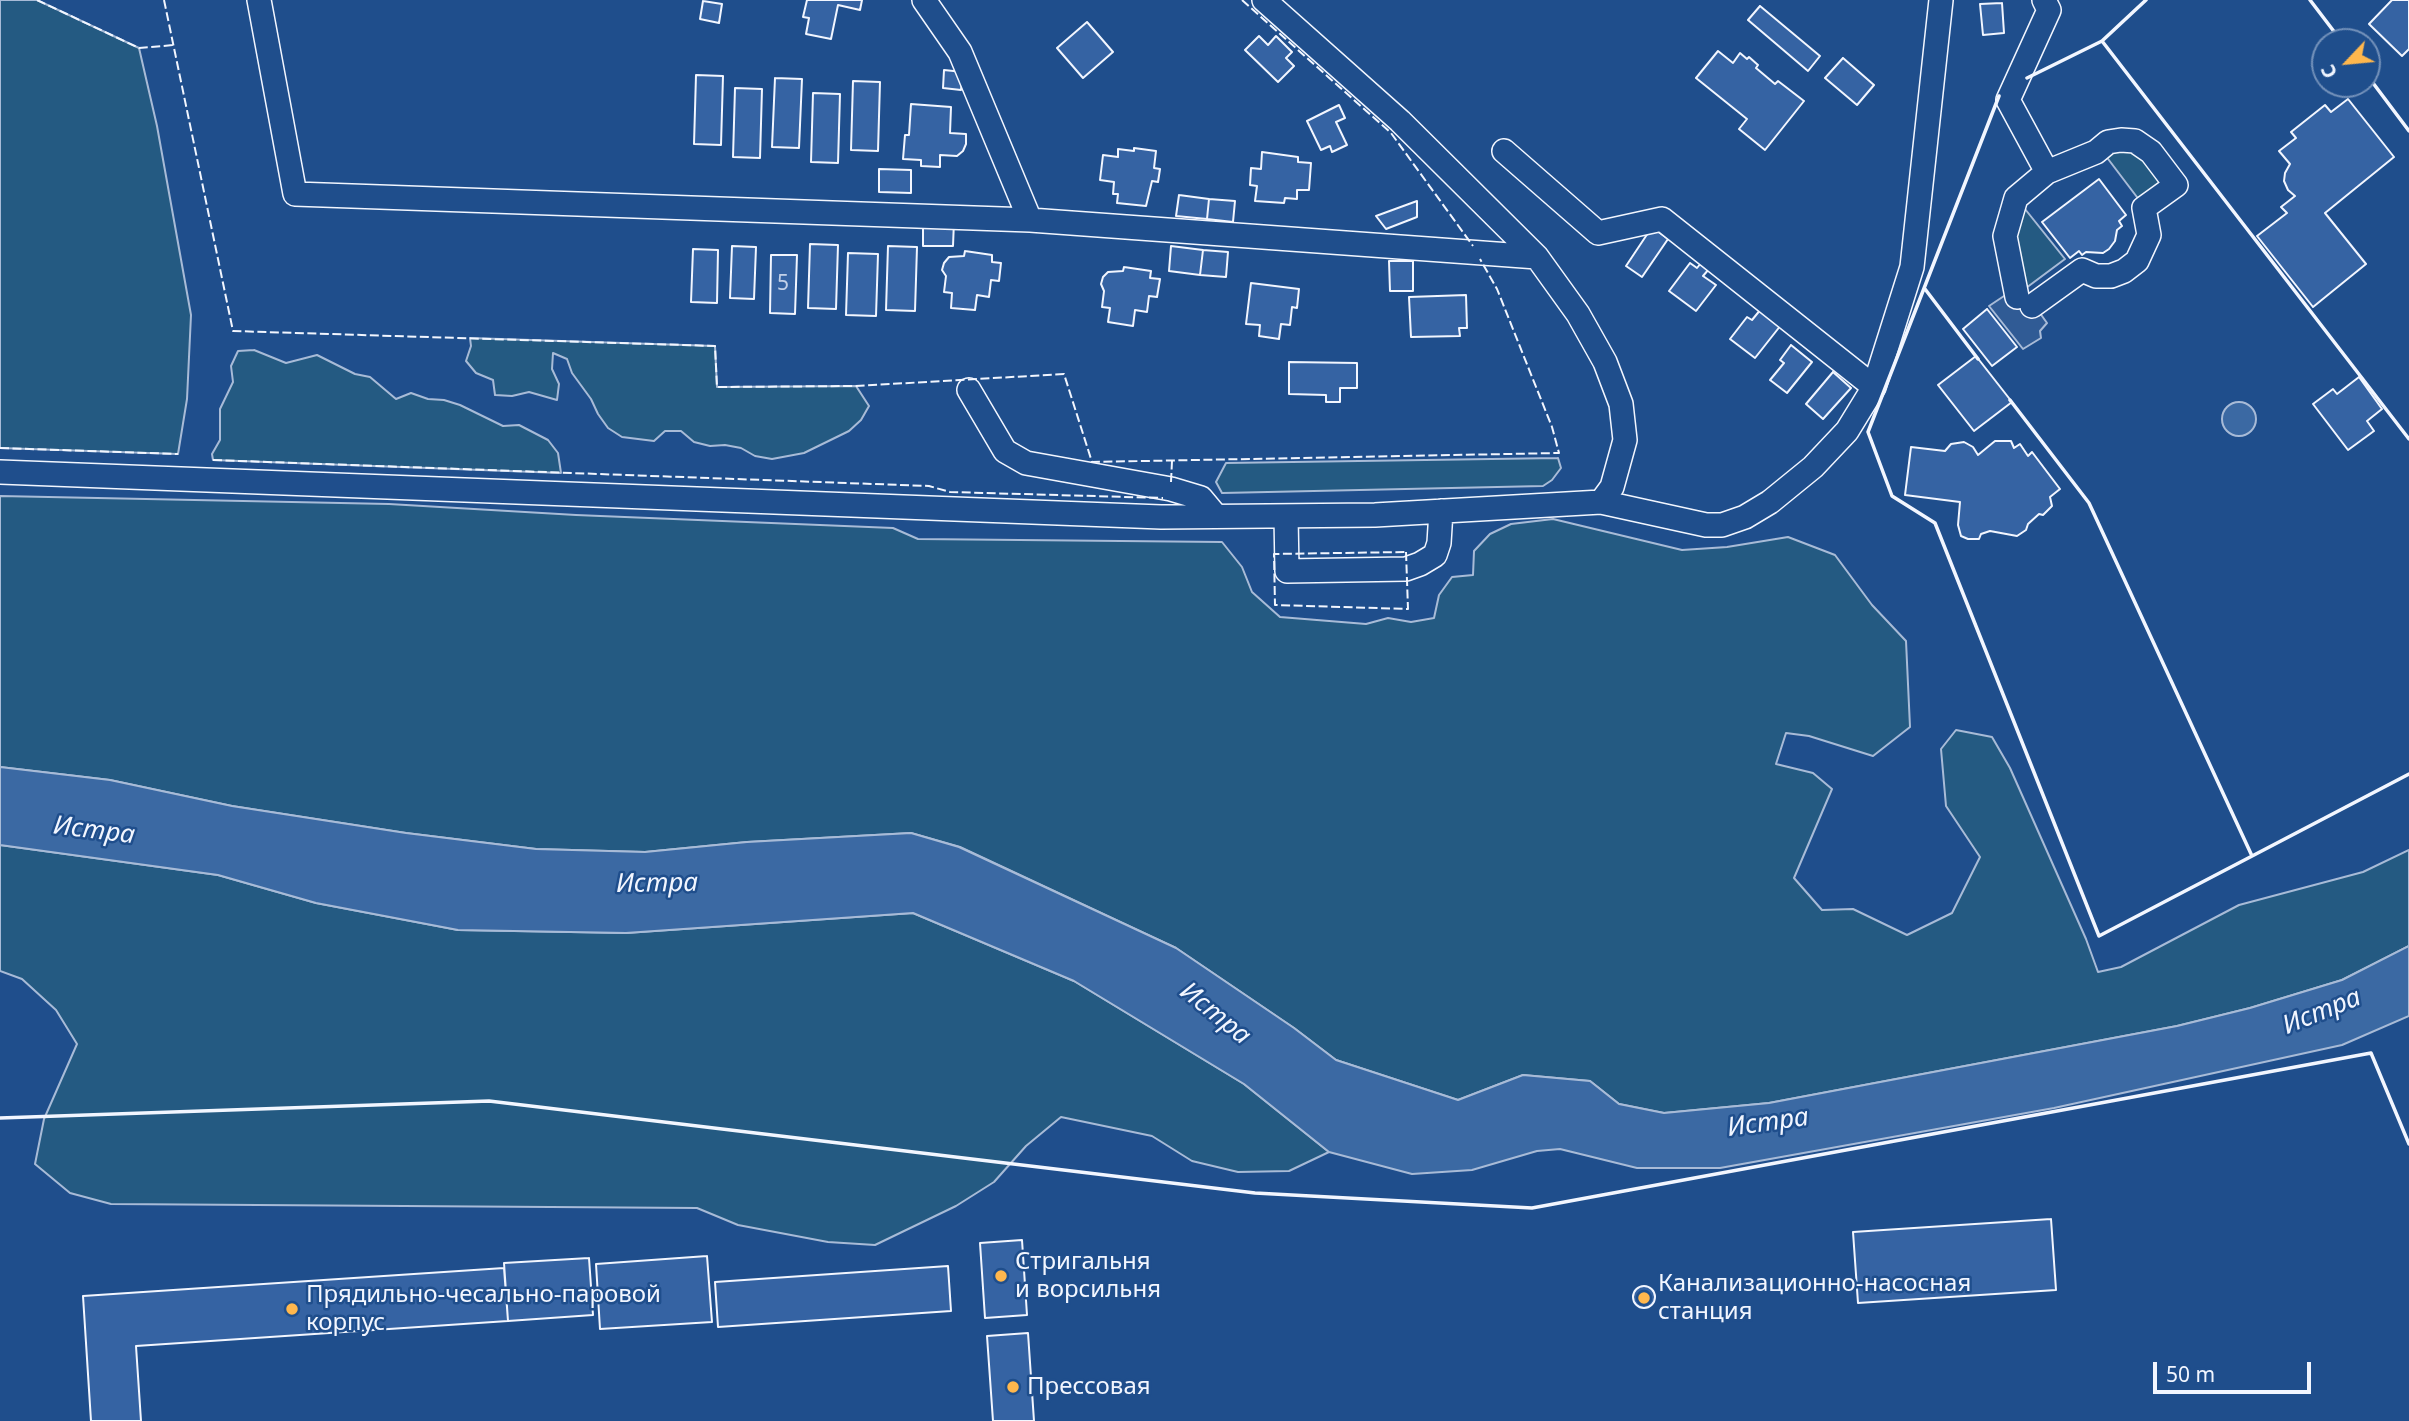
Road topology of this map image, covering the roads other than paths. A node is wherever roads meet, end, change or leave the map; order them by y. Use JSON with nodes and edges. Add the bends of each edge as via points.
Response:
{"nodes":[{"id":1,"x":259,"y":0,"type":"edge"},
{"id":2,"x":924,"y":0,"type":"edge"},
{"id":3,"x":1264,"y":0,"type":"edge"},
{"id":4,"x":1941,"y":0,"type":"edge"},
{"id":5,"x":2044,"y":0,"type":"edge"},
{"id":6,"x":1504,"y":151,"type":"dead end"},
{"id":7,"x":2047,"y":172,"type":"junction"},
{"id":8,"x":1030,"y":220,"type":"junction"},
{"id":9,"x":1537,"y":257,"type":"junction"},
{"id":10,"x":1874,"y":387,"type":"junction"},
{"id":11,"x":969,"y":390,"type":"dead end"},
{"id":12,"x":0,"y":472,"type":"edge"},
{"id":13,"x":1601,"y":502,"type":"junction"},
{"id":14,"x":1441,"y":511,"type":"junction"},
{"id":15,"x":1216,"y":516,"type":"junction"},
{"id":16,"x":1286,"y":516,"type":"junction"}],
"edges":[{"from":1,"to":8,"type":"street","via":[[295,194]]},
{"from":2,"to":8,"type":"street","via":[[960,52]]},
{"from":3,"to":9,"type":"street","via":[[1400,121]]},
{"from":4,"to":10,"type":"street","via":[[1912,267]]},
{"from":5,"to":7,"type":"street","via":[[2049,10],[2008,100]]},
{"from":6,"to":10,"type":"street","via":[[1598,233],[1662,219]]},
{"from":7,"to":7,"type":"street","via":[[2121,139],[2135,141],[2151,152],[2176,185],[2144,208],[2149,235],[2137,261],[2124,271],[2096,276],[2082,270],[2024,301],[2004,236],[2016,198]]},
{"from":8,"to":9,"type":"street"},
{"from":9,"to":13,"type":"street","via":[[1578,314],[1605,362],[1621,404],[1625,440],[1612,487]]},
{"from":10,"to":13,"type":"street","via":[[1847,431],[1813,467],[1745,517],[1706,525]]},
{"from":11,"to":15,"type":"street","via":[[1005,451],[1026,463],[1171,489],[1200,498]]},
{"from":12,"to":15,"type":"street"},
{"from":13,"to":14,"type":"street"},
{"from":14,"to":16,"type":"street"},
{"from":14,"to":16,"type":"street","via":[[1435,555],[1406,569],[1287,571]]},
{"from":15,"to":16,"type":"street"}]}
